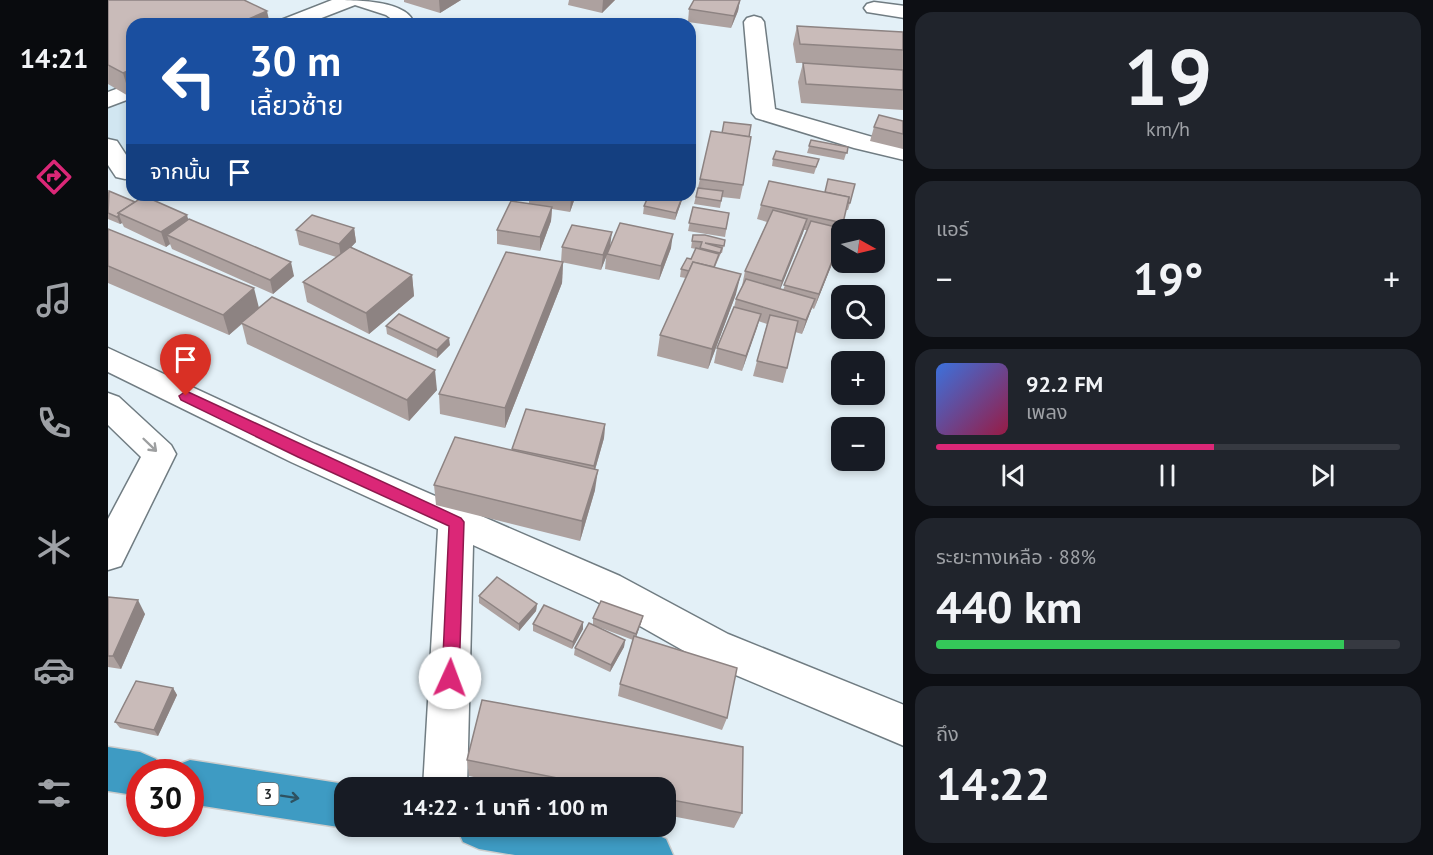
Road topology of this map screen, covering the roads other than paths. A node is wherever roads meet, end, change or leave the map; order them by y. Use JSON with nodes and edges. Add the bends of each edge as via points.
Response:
{"nodes":[{"id":1,"x":349,"y":0,"type":"edge"},
{"id":2,"x":360,"y":0,"type":"edge"},
{"id":3,"x":874,"y":8,"type":"dead end"},
{"id":4,"x":903,"y":12,"type":"edge"},
{"id":5,"x":303,"y":18,"type":"edge"},
{"id":6,"x":400,"y":18,"type":"edge"},
{"id":7,"x":754,"y":22,"type":"dead end"},
{"id":8,"x":126,"y":92,"type":"edge"},
{"id":9,"x":108,"y":100,"type":"edge"},
{"id":10,"x":108,"y":146,"type":"edge"},
{"id":11,"x":903,"y":153,"type":"edge"},
{"id":12,"x":122,"y":174,"type":"edge"},
{"id":13,"x":108,"y":358,"type":"edge"},
{"id":14,"x":108,"y":405,"type":"edge"},
{"id":15,"x":456,"y":522,"type":"junction"},
{"id":16,"x":108,"y":555,"type":"edge"},
{"id":17,"x":903,"y":726,"type":"edge"},
{"id":18,"x":108,"y":769,"type":"edge"},
{"id":19,"x":126,"y":772,"type":"edge"},
{"id":20,"x":445,"y":777,"type":"edge"},
{"id":21,"x":204,"y":784,"type":"edge"},
{"id":22,"x":334,"y":804,"type":"edge"},
{"id":23,"x":543,"y":837,"type":"edge"},
{"id":24,"x":650,"y":855,"type":"edge"}],
"edges":[{"from":1,"to":5,"type":"street"},
{"from":2,"to":6,"type":"street"},
{"from":3,"to":4,"type":"street"},
{"from":7,"to":11,"type":"street","via":[[764,113]]},
{"from":8,"to":9,"type":"street"},
{"from":10,"to":12,"type":"street"},
{"from":13,"to":15,"type":"street"},
{"from":14,"to":16,"type":"street","one_way":true,"via":[[159,454]]},
{"from":15,"to":17,"type":"street","via":[[607,588],[714,647]]},
{"from":15,"to":20,"type":"street"},
{"from":18,"to":19,"type":"highway"},
{"from":21,"to":22,"type":"highway","number":"3","one_way":true},
{"from":23,"to":24,"type":"highway"}]}
